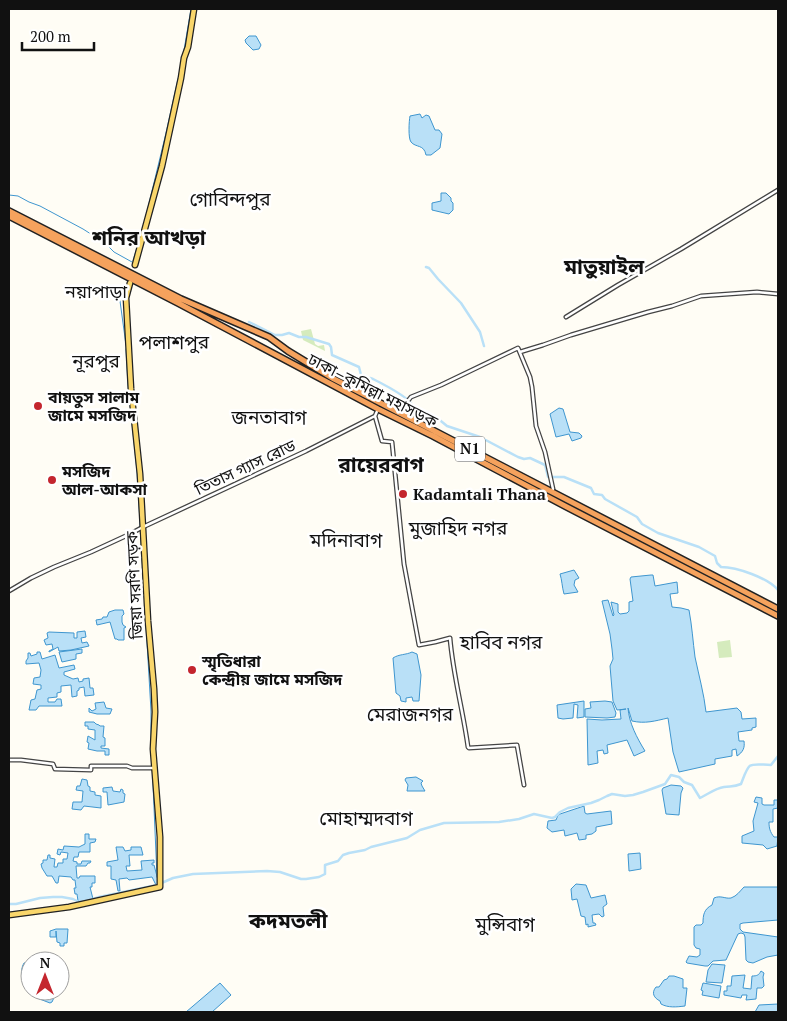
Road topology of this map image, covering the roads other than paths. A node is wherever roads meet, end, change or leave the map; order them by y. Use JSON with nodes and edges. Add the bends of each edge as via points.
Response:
{"nodes":[{"id":1,"x":194,"y":9,"type":"edge"},
{"id":2,"x":778,"y":190,"type":"edge"},
{"id":3,"x":9,"y":210,"type":"edge"},
{"id":4,"x":9,"y":216,"type":"edge"},
{"id":5,"x":135,"y":265,"type":"dead end"},
{"id":6,"x":130,"y":283,"type":"dead end"},
{"id":7,"x":778,"y":294,"type":"edge"},
{"id":8,"x":566,"y":317,"type":"dead end"},
{"id":9,"x":256,"y":331,"type":"junction"},
{"id":10,"x":269,"y":337,"type":"junction"},
{"id":11,"x":248,"y":340,"type":"junction"},
{"id":12,"x":266,"y":350,"type":"junction"},
{"id":13,"x":520,"y":352,"type":"junction"},
{"id":14,"x":364,"y":395,"type":"junction"},
{"id":15,"x":378,"y":409,"type":"junction"},
{"id":16,"x":402,"y":412,"type":"junction"},
{"id":17,"x":375,"y":416,"type":"junction"},
{"id":18,"x":553,"y":489,"type":"junction"},
{"id":19,"x":141,"y":528,"type":"junction"},
{"id":20,"x":9,"y":591,"type":"edge"},
{"id":21,"x":771,"y":605,"type":"junction"},
{"id":22,"x":778,"y":609,"type":"edge"},
{"id":23,"x":778,"y":616,"type":"edge"},
{"id":24,"x":9,"y":760,"type":"edge"},
{"id":25,"x":155,"y":768,"type":"junction"},
{"id":26,"x":524,"y":785,"type":"dead end"},
{"id":27,"x":9,"y":915,"type":"edge"}],
"edges":[{"from":1,"to":5,"type":"main road","via":[[162,166]]},
{"from":2,"to":8,"type":"street"},
{"from":3,"to":9,"type":"highway","name":"ঢাকা–কুমিল্লা মহাসড়ক","number":"N1","via":[[192,304]]},
{"from":4,"to":11,"type":"highway","name":"ঢাকা–কুমিল্লা মহাসড়ক","number":"N1"},
{"from":6,"to":19,"type":"main road","name":"জিয়া সরণি সড়ক","via":[[126,298],[140,474]]},
{"from":7,"to":13,"type":"street","via":[[757,292],[701,296]]},
{"from":9,"to":10,"type":"highway","name":"ঢাকা–কুমিল্লা মহাসড়ক","number":"N1"},
{"from":9,"to":11,"type":"highway","via":[[255,339]]},
{"from":10,"to":12,"type":"highway","via":[[264,342]]},
{"from":10,"to":14,"type":"highway","name":"ঢাকা–কুমিল্লা মহাসড়ক","number":"N1"},
{"from":11,"to":12,"type":"highway","name":"ঢাকা–কুমিল্লা মহাসড়ক","number":"N1"},
{"from":12,"to":15,"type":"highway","name":"ঢাকা–কুমিল্লা মহাসড়ক","number":"N1"},
{"from":13,"to":16,"type":"street","via":[[518,348],[411,397]]},
{"from":13,"to":18,"type":"street","via":[[532,387],[536,426]]},
{"from":14,"to":16,"type":"highway"},
{"from":14,"to":21,"type":"highway","name":"ঢাকা–কুমিল্লা মহাসড়ক","number":"N1"},
{"from":15,"to":17,"type":"street"},
{"from":15,"to":23,"type":"highway","name":"ঢাকা–কুমিল্লা মহাসড়ক","number":"N1"},
{"from":16,"to":18,"type":"highway"},
{"from":17,"to":19,"type":"street","name":"তিতাস গ্যাস রোড"},
{"from":17,"to":26,"type":"street","via":[[382,440],[392,442],[404,564],[419,645],[450,638],[468,747],[517,745]]},
{"from":18,"to":21,"type":"highway"},
{"from":19,"to":20,"type":"street","name":"তিতাস গ্যাস রোড"},
{"from":19,"to":25,"type":"main road","name":"জিয়া সরণি সড়ক","via":[[155,699]]},
{"from":21,"to":22,"type":"highway","name":"ঢাকা–কুমিল্লা মহাসড়ক","number":"N1"},
{"from":24,"to":25,"type":"street","via":[[53,764],[55,769],[91,770],[91,766]]},
{"from":25,"to":27,"type":"main road","name":"জিয়া সরণি সড়ক","via":[[160,886],[69,907]]}]}
